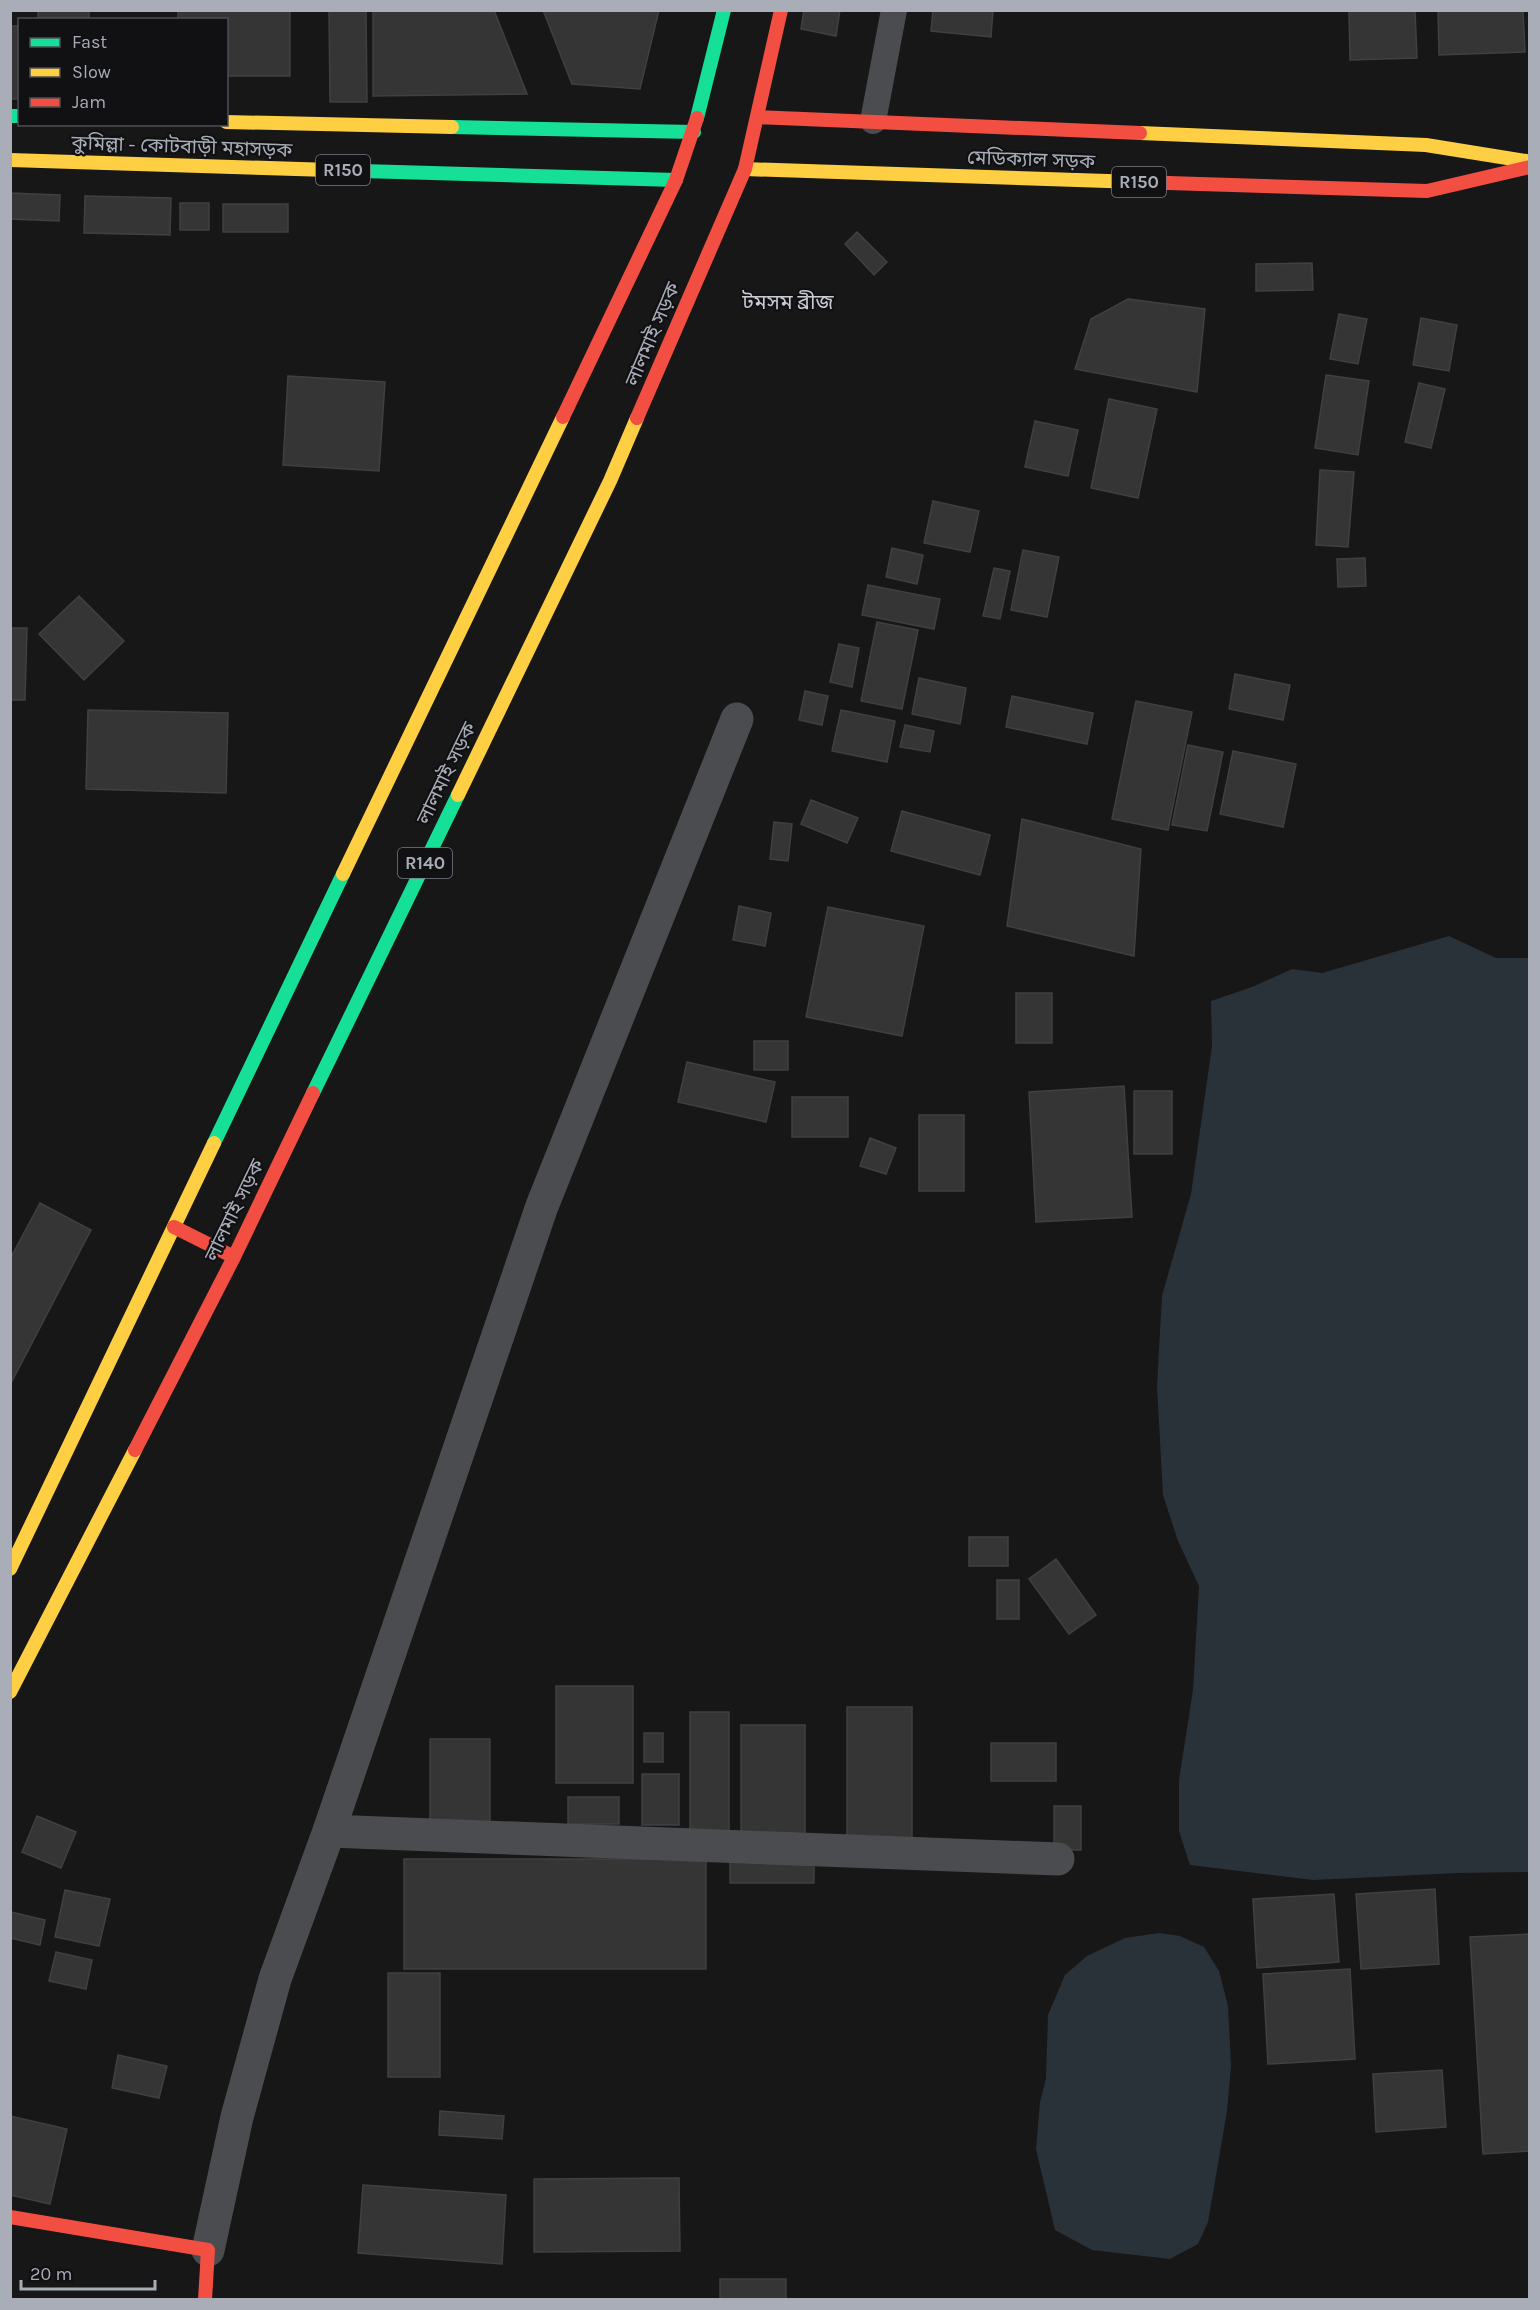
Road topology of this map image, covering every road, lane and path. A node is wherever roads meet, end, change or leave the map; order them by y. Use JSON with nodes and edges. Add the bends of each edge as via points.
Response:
{"nodes":[{"id":1,"x":724,"y":10,"type":"edge"},
{"id":2,"x":781,"y":10,"type":"edge"},
{"id":3,"x":894,"y":10,"type":"edge"},
{"id":4,"x":758,"y":117,"type":"junction"},
{"id":5,"x":873,"y":121,"type":"junction"},
{"id":6,"x":228,"y":122,"type":"edge"},
{"id":7,"x":694,"y":132,"type":"junction"},
{"id":8,"x":10,"y":160,"type":"edge"},
{"id":9,"x":1530,"y":162,"type":"edge"},
{"id":10,"x":1530,"y":167,"type":"edge"},
{"id":11,"x":745,"y":169,"type":"junction"},
{"id":12,"x":676,"y":180,"type":"junction"},
{"id":13,"x":737,"y":719,"type":"dead end"},
{"id":14,"x":174,"y":1227,"type":"junction"},
{"id":15,"x":234,"y":1257,"type":"junction"},
{"id":16,"x":10,"y":1569,"type":"edge"},
{"id":17,"x":10,"y":1692,"type":"edge"},
{"id":18,"x":329,"y":1831,"type":"junction"},
{"id":19,"x":1058,"y":1859,"type":"dead end"},
{"id":20,"x":10,"y":2217,"type":"edge"},
{"id":21,"x":208,"y":2250,"type":"junction"},
{"id":22,"x":204,"y":2300,"type":"edge"}],
"edges":[{"from":1,"to":7,"type":"main road"},
{"from":2,"to":4,"type":"main road","name":"লালমাই সড়ক","number":"R140"},
{"from":3,"to":5,"type":"lane"},
{"from":4,"to":5,"type":"main road","name":"মেডিক্যাল সড়ক"},
{"from":4,"to":11,"type":"main road","name":"লালমাই সড়ক","number":"R140"},
{"from":5,"to":9,"type":"main road","name":"মেডিক্যাল সড়ক","via":[[1086,135],[1426,145]]},
{"from":6,"to":7,"type":"main road","name":"কুমিল্লা - কোটবাড়ী মহাসড়ক"},
{"from":7,"to":12,"type":"main road"},
{"from":8,"to":12,"type":"main road","name":"কুমিল্লা - কোটবাড়ী মহাসড়ক","number":"R150"},
{"from":10,"to":11,"type":"main road","name":"মেডিক্যাল সড়ক","number":"R150","via":[[1427,191],[1083,175]]},
{"from":11,"to":15,"type":"main road","name":"লালমাই সড়ক","number":"R140","via":[[610,481]]},
{"from":12,"to":14,"type":"main road"},
{"from":13,"to":18,"type":"street","via":[[542,1206]]},
{"from":14,"to":15,"type":"main road"},
{"from":14,"to":16,"type":"main road"},
{"from":15,"to":17,"type":"main road","name":"লালমাই সড়ক","number":"R140"},
{"from":18,"to":19,"type":"street"},
{"from":18,"to":21,"type":"street","via":[[275,1979],[237,2117]]},
{"from":20,"to":21,"type":"main road"},
{"from":21,"to":22,"type":"main road"}]}
